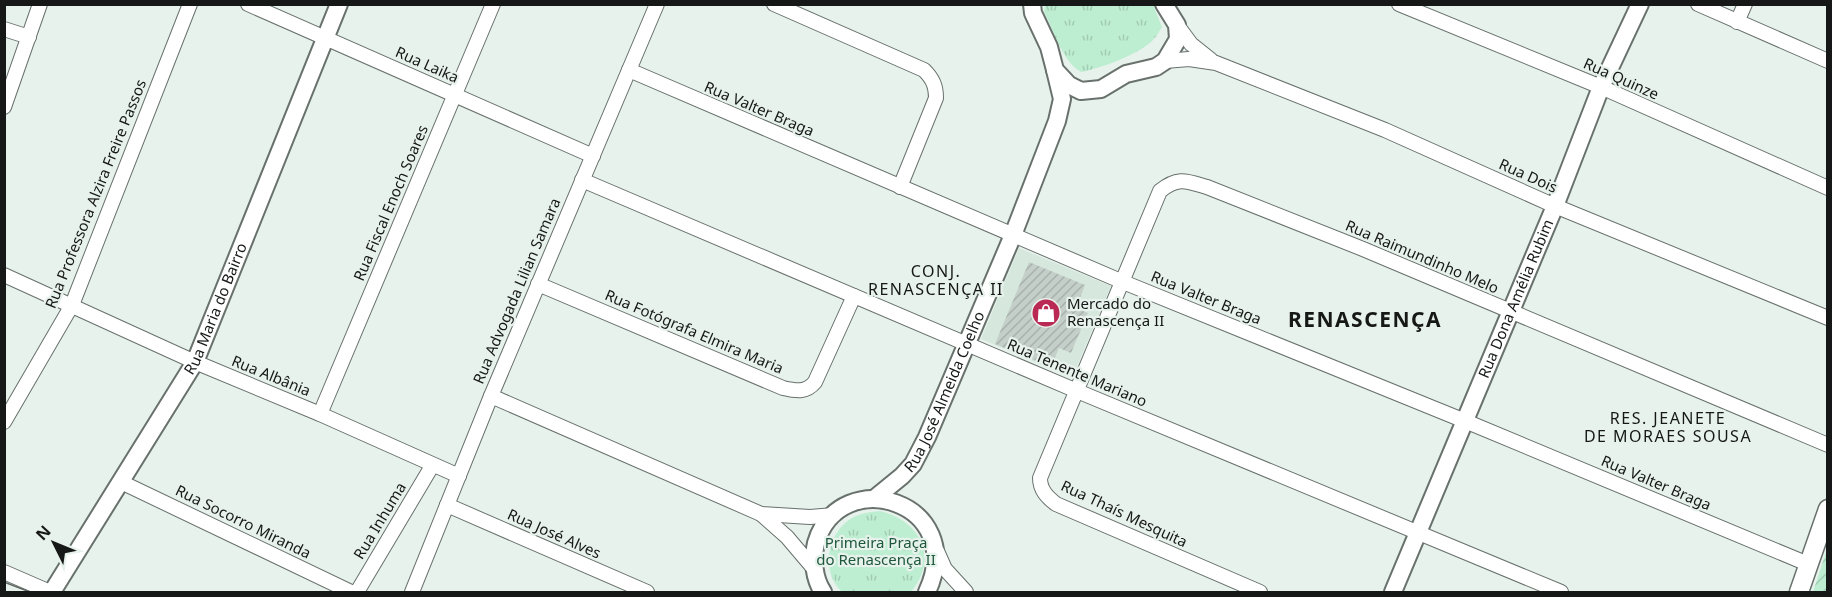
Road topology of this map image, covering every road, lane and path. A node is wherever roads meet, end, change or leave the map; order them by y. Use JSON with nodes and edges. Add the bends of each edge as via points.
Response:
{"nodes":[{"id":1,"x":40,"y":4,"type":"edge"},
{"id":2,"x":190,"y":4,"type":"edge"},
{"id":3,"x":248,"y":4,"type":"edge"},
{"id":4,"x":339,"y":4,"type":"edge"},
{"id":5,"x":492,"y":4,"type":"edge"},
{"id":6,"x":657,"y":4,"type":"edge"},
{"id":7,"x":774,"y":4,"type":"edge"},
{"id":8,"x":1164,"y":4,"type":"edge"},
{"id":9,"x":1399,"y":4,"type":"edge"},
{"id":10,"x":1640,"y":4,"type":"edge"},
{"id":11,"x":1698,"y":4,"type":"edge"},
{"id":12,"x":1745,"y":4,"type":"edge"},
{"id":13,"x":1031,"y":7,"type":"edge"},
{"id":14,"x":1737,"y":22,"type":"junction"},
{"id":15,"x":1177,"y":25,"type":"junction"},
{"id":16,"x":4,"y":29,"type":"edge"},
{"id":17,"x":29,"y":37,"type":"junction"},
{"id":18,"x":326,"y":38,"type":"junction"},
{"id":19,"x":1827,"y":61,"type":"edge"},
{"id":20,"x":1166,"y":62,"type":"junction"},
{"id":21,"x":1215,"y":63,"type":"junction"},
{"id":22,"x":628,"y":70,"type":"junction"},
{"id":23,"x":1055,"y":70,"type":"junction"},
{"id":24,"x":1601,"y":87,"type":"junction"},
{"id":25,"x":455,"y":96,"type":"junction"},
{"id":26,"x":4,"y":107,"type":"edge"},
{"id":27,"x":592,"y":156,"type":"junction"},
{"id":28,"x":582,"y":180,"type":"junction"},
{"id":29,"x":900,"y":188,"type":"junction"},
{"id":30,"x":1827,"y":188,"type":"edge"},
{"id":31,"x":1555,"y":206,"type":"junction"},
{"id":32,"x":1013,"y":236,"type":"junction"},
{"id":33,"x":4,"y":275,"type":"edge"},
{"id":34,"x":1123,"y":282,"type":"junction"},
{"id":35,"x":538,"y":284,"type":"junction"},
{"id":36,"x":854,"y":296,"type":"junction"},
{"id":37,"x":72,"y":305,"type":"junction"},
{"id":38,"x":1510,"y":312,"type":"junction"},
{"id":39,"x":1827,"y":318,"type":"edge"},
{"id":40,"x":966,"y":344,"type":"junction"},
{"id":41,"x":195,"y":362,"type":"junction"},
{"id":42,"x":1077,"y":391,"type":"junction"},
{"id":43,"x":491,"y":396,"type":"junction"},
{"id":44,"x":320,"y":414,"type":"junction"},
{"id":45,"x":1465,"y":421,"type":"junction"},
{"id":46,"x":4,"y":422,"type":"edge"},
{"id":47,"x":1827,"y":445,"type":"edge"},
{"id":48,"x":432,"y":466,"type":"junction"},
{"id":49,"x":459,"y":476,"type":"junction"},
{"id":50,"x":121,"y":482,"type":"junction"},
{"id":51,"x":875,"y":498,"type":"junction"},
{"id":52,"x":447,"y":505,"type":"junction"},
{"id":53,"x":1827,"y":509,"type":"edge"},
{"id":54,"x":761,"y":514,"type":"junction"},
{"id":55,"x":834,"y":515,"type":"junction"},
{"id":56,"x":1419,"y":534,"type":"junction"},
{"id":57,"x":933,"y":539,"type":"junction"},
{"id":58,"x":1808,"y":564,"type":"junction"},
{"id":59,"x":815,"y":570,"type":"junction"},
{"id":60,"x":4,"y":572,"type":"edge"},
{"id":61,"x":51,"y":592,"type":"edge"},
{"id":62,"x":351,"y":592,"type":"edge"},
{"id":63,"x":357,"y":592,"type":"edge"},
{"id":64,"x":412,"y":592,"type":"edge"},
{"id":65,"x":647,"y":592,"type":"edge"},
{"id":66,"x":823,"y":592,"type":"edge"},
{"id":67,"x":927,"y":592,"type":"edge"},
{"id":68,"x":966,"y":592,"type":"edge"},
{"id":69,"x":1260,"y":592,"type":"edge"},
{"id":70,"x":1393,"y":592,"type":"edge"},
{"id":71,"x":1561,"y":592,"type":"edge"},
{"id":72,"x":1799,"y":592,"type":"edge"}],
"edges":[{"from":1,"to":17,"type":"street"},
{"from":2,"to":37,"type":"street","name":"Rua Professora Alzira Freire Passos"},
{"from":3,"to":18,"type":"street","name":"Rua Laika"},
{"from":4,"to":18,"type":"street","name":"Rua Maria do Bairro"},
{"from":5,"to":25,"type":"street","name":"Rua Fiscal Enoch Soares"},
{"from":6,"to":22,"type":"street","name":"Rua Advogada Lilian Samara"},
{"from":7,"to":29,"type":"street","via":[[929,75],[936,98]]},
{"from":8,"to":15,"type":"street"},
{"from":9,"to":24,"type":"street","name":"Rua Quinze"},
{"from":10,"to":24,"type":"street","name":"Rua Dona Amélia Rubim"},
{"from":11,"to":14,"type":"street"},
{"from":12,"to":14,"type":"street"},
{"from":13,"to":23,"type":"street","name":"Rua José Almeida Coelho"},
{"from":14,"to":19,"type":"street"},
{"from":15,"to":20,"type":"street","via":[[1178,39]]},
{"from":15,"to":21,"type":"street","via":[[1191,44]]},
{"from":16,"to":17,"type":"street"},
{"from":17,"to":26,"type":"street"},
{"from":18,"to":25,"type":"street","name":"Rua Laika"},
{"from":18,"to":41,"type":"street","name":"Rua Maria do Bairro"},
{"from":20,"to":21,"type":"street","via":[[1189,59]]},
{"from":20,"to":23,"type":"street","via":[[1126,74],[1101,88],[1081,91]]},
{"from":21,"to":31,"type":"street","name":"Rua Dois","via":[[1385,130]]},
{"from":22,"to":27,"type":"street","name":"Rua Advogada Lilian Samara"},
{"from":22,"to":29,"type":"street","name":"Rua Valter Braga"},
{"from":23,"to":32,"type":"street","name":"Rua José Almeida Coelho","via":[[1062,99]]},
{"from":24,"to":30,"type":"street","name":"Rua Quinze"},
{"from":24,"to":31,"type":"street","name":"Rua Dona Amélia Rubim"},
{"from":25,"to":27,"type":"street","name":"Rua Laika"},
{"from":25,"to":44,"type":"street","name":"Rua Fiscal Enoch Soares"},
{"from":27,"to":28,"type":"street","name":"Rua Advogada Lilian Samara"},
{"from":28,"to":35,"type":"street","name":"Rua Advogada Lilian Samara"},
{"from":28,"to":36,"type":"street","name":"Rua Tenente Mariano"},
{"from":29,"to":32,"type":"street","name":"Rua Valter Braga"},
{"from":31,"to":38,"type":"street","name":"Rua Dona Amélia Rubim"},
{"from":31,"to":39,"type":"street","name":"Rua Dois"},
{"from":32,"to":34,"type":"street","name":"Rua Valter Braga"},
{"from":32,"to":40,"type":"street","name":"Rua José Almeida Coelho"},
{"from":33,"to":37,"type":"street","name":"Rua Albânia"},
{"from":34,"to":38,"type":"street","name":"Rua Raimundinho Melo","via":[[1160,190],[1169,183],[1185,180],[1341,240]]},
{"from":34,"to":42,"type":"street","name":"Rua Raimundinho Melo"},
{"from":34,"to":45,"type":"street","name":"Rua Valter Braga"},
{"from":35,"to":36,"type":"street","name":"Rua Fotógrafa Elmira Maria","via":[[800,392],[813,386],[820,374]]},
{"from":35,"to":43,"type":"street","name":"Rua Advogada Lilian Samara"},
{"from":36,"to":40,"type":"street","name":"Rua Tenente Mariano"},
{"from":37,"to":41,"type":"street","name":"Rua Albânia"},
{"from":37,"to":46,"type":"street","name":"Rua Professora Alzira Freire Passos"},
{"from":38,"to":45,"type":"street","name":"Rua Dona Amélia Rubim"},
{"from":38,"to":47,"type":"street","name":"Rua Raimundinho Melo"},
{"from":40,"to":42,"type":"street","name":"Rua Tenente Mariano"},
{"from":40,"to":51,"type":"street","name":"Rua José Almeida Coelho","via":[[913,464]]},
{"from":41,"to":44,"type":"street","name":"Rua Albânia"},
{"from":41,"to":50,"type":"street","name":"Rua Maria do Bairro"},
{"from":42,"to":56,"type":"street","name":"Rua Tenente Mariano"},
{"from":42,"to":69,"type":"street","name":"Rua Thaís Mesquita","via":[[1041,478],[1046,495],[1062,507]]},
{"from":43,"to":49,"type":"street","name":"Rua Advogada Lilian Samara"},
{"from":43,"to":54,"type":"street"},
{"from":44,"to":48,"type":"street","name":"Rua Albânia"},
{"from":45,"to":56,"type":"street","name":"Rua Dona Amélia Rubim"},
{"from":45,"to":58,"type":"street","name":"Rua Valter Braga"},
{"from":48,"to":49,"type":"street","name":"Rua Albânia"},
{"from":48,"to":63,"type":"street","name":"Rua Inhuma"},
{"from":49,"to":52,"type":"street","name":"Rua Advogada Lilian Samara"},
{"from":50,"to":61,"type":"street","name":"Rua Maria do Bairro"},
{"from":50,"to":62,"type":"street","name":"Rua Socorro Miranda"},
{"from":51,"to":55,"type":"street","via":[[849,505]]},
{"from":51,"to":57,"type":"street","via":[[914,512]]},
{"from":52,"to":64,"type":"street","name":"Rua Advogada Lilian Samara"},
{"from":52,"to":65,"type":"street","name":"Rua José Alves"},
{"from":53,"to":58,"type":"main road"},
{"from":54,"to":55,"type":"street"},
{"from":54,"to":59,"type":"street","via":[[788,537]]},
{"from":55,"to":59,"type":"street","via":[[818,537]]},
{"from":56,"to":70,"type":"street","name":"Rua Dona Amélia Rubim"},
{"from":56,"to":71,"type":"street","name":"Rua Tenente Mariano"},
{"from":57,"to":67,"type":"street","via":[[934,577]]},
{"from":57,"to":68,"type":"street","via":[[945,569]]},
{"from":58,"to":72,"type":"main road"},
{"from":59,"to":66,"type":"street"},
{"from":60,"to":61,"type":"street"}]}
